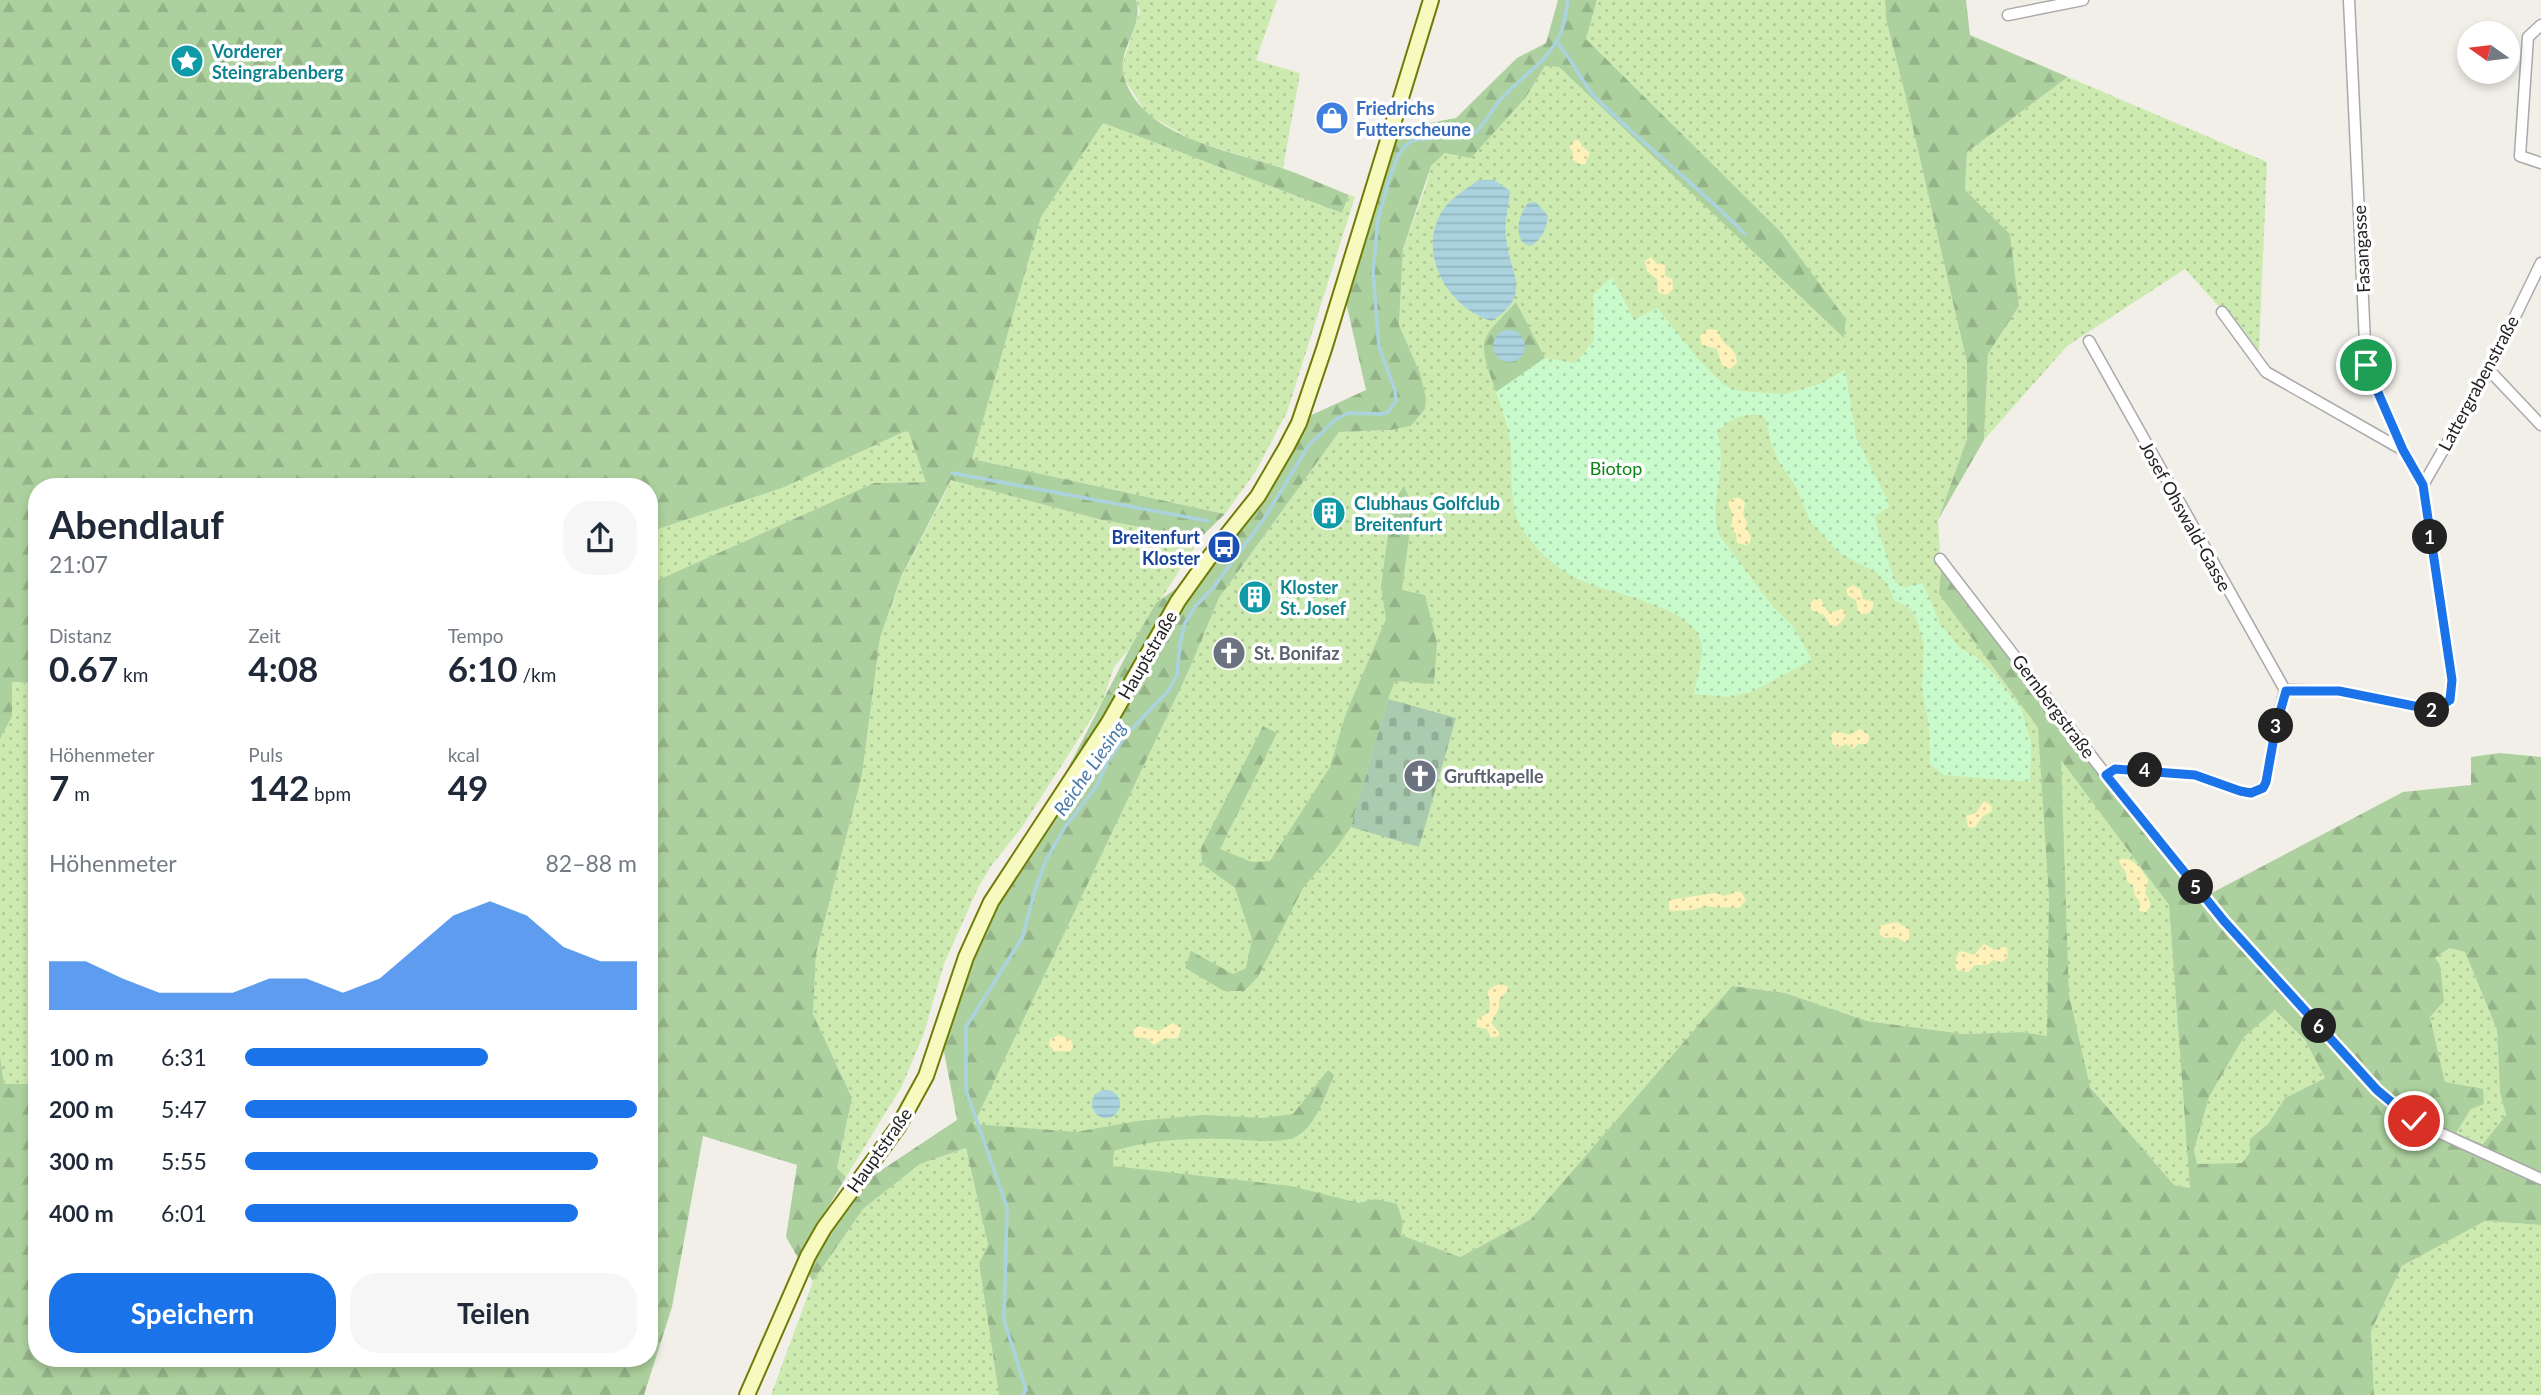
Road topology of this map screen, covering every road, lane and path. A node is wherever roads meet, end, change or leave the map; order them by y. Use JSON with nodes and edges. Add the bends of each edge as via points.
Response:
{"nodes":[{"id":1,"x":1431,"y":0,"type":"edge"},
{"id":2,"x":2083,"y":0,"type":"edge"},
{"id":3,"x":2348,"y":0,"type":"edge"},
{"id":4,"x":2008,"y":15,"type":"dead end"},
{"id":5,"x":2541,"y":25,"type":"edge"},
{"id":6,"x":2541,"y":163,"type":"edge"},
{"id":7,"x":2541,"y":262,"type":"edge"},
{"id":8,"x":2222,"y":313,"type":"dead end"},
{"id":9,"x":2088,"y":341,"type":"dead end"},
{"id":10,"x":2488,"y":370,"type":"junction"},
{"id":11,"x":2541,"y":425,"type":"edge"},
{"id":12,"x":2403,"y":450,"type":"junction"},
{"id":13,"x":2423,"y":485,"type":"junction"},
{"id":14,"x":1940,"y":559,"type":"dead end"},
{"id":15,"x":2286,"y":691,"type":"junction"},
{"id":16,"x":2106,"y":775,"type":"junction"},
{"id":17,"x":2541,"y":1179,"type":"edge"},
{"id":18,"x":747,"y":1395,"type":"edge"}],
"edges":[{"from":1,"to":18,"type":"main road","name":"Hauptstraße","via":[[1299,422],[1258,496],[1173,610],[1109,722],[991,902],[966,957],[926,1076],[898,1127],[808,1256]]},
{"from":2,"to":4,"type":"street"},
{"from":3,"to":12,"type":"street","name":"Fasangasse","via":[[2366,365]]},
{"from":5,"to":6,"type":"street","via":[[2528,37],[2520,156]]},
{"from":7,"to":10,"type":"street","name":"Lattergrabenstraße"},
{"from":8,"to":12,"type":"street","via":[[2266,372]]},
{"from":9,"to":15,"type":"street","name":"Josef Ohswald-Gasse"},
{"from":10,"to":11,"type":"street"},
{"from":10,"to":13,"type":"street","name":"Lattergrabenstraße"},
{"from":12,"to":13,"type":"street","name":"Fasangasse"},
{"from":13,"to":15,"type":"street","via":[[2452,680],[2450,700],[2434,710],[2339,691]]},
{"from":14,"to":16,"type":"street","name":"Gernbergstraße"},
{"from":15,"to":16,"type":"street","via":[[2266,782],[2257,791],[2240,791],[2181,773],[2115,769]]},
{"from":16,"to":17,"type":"street","name":"Gernbergstraße","via":[[2224,921],[2388,1102],[2414,1121]]}]}
